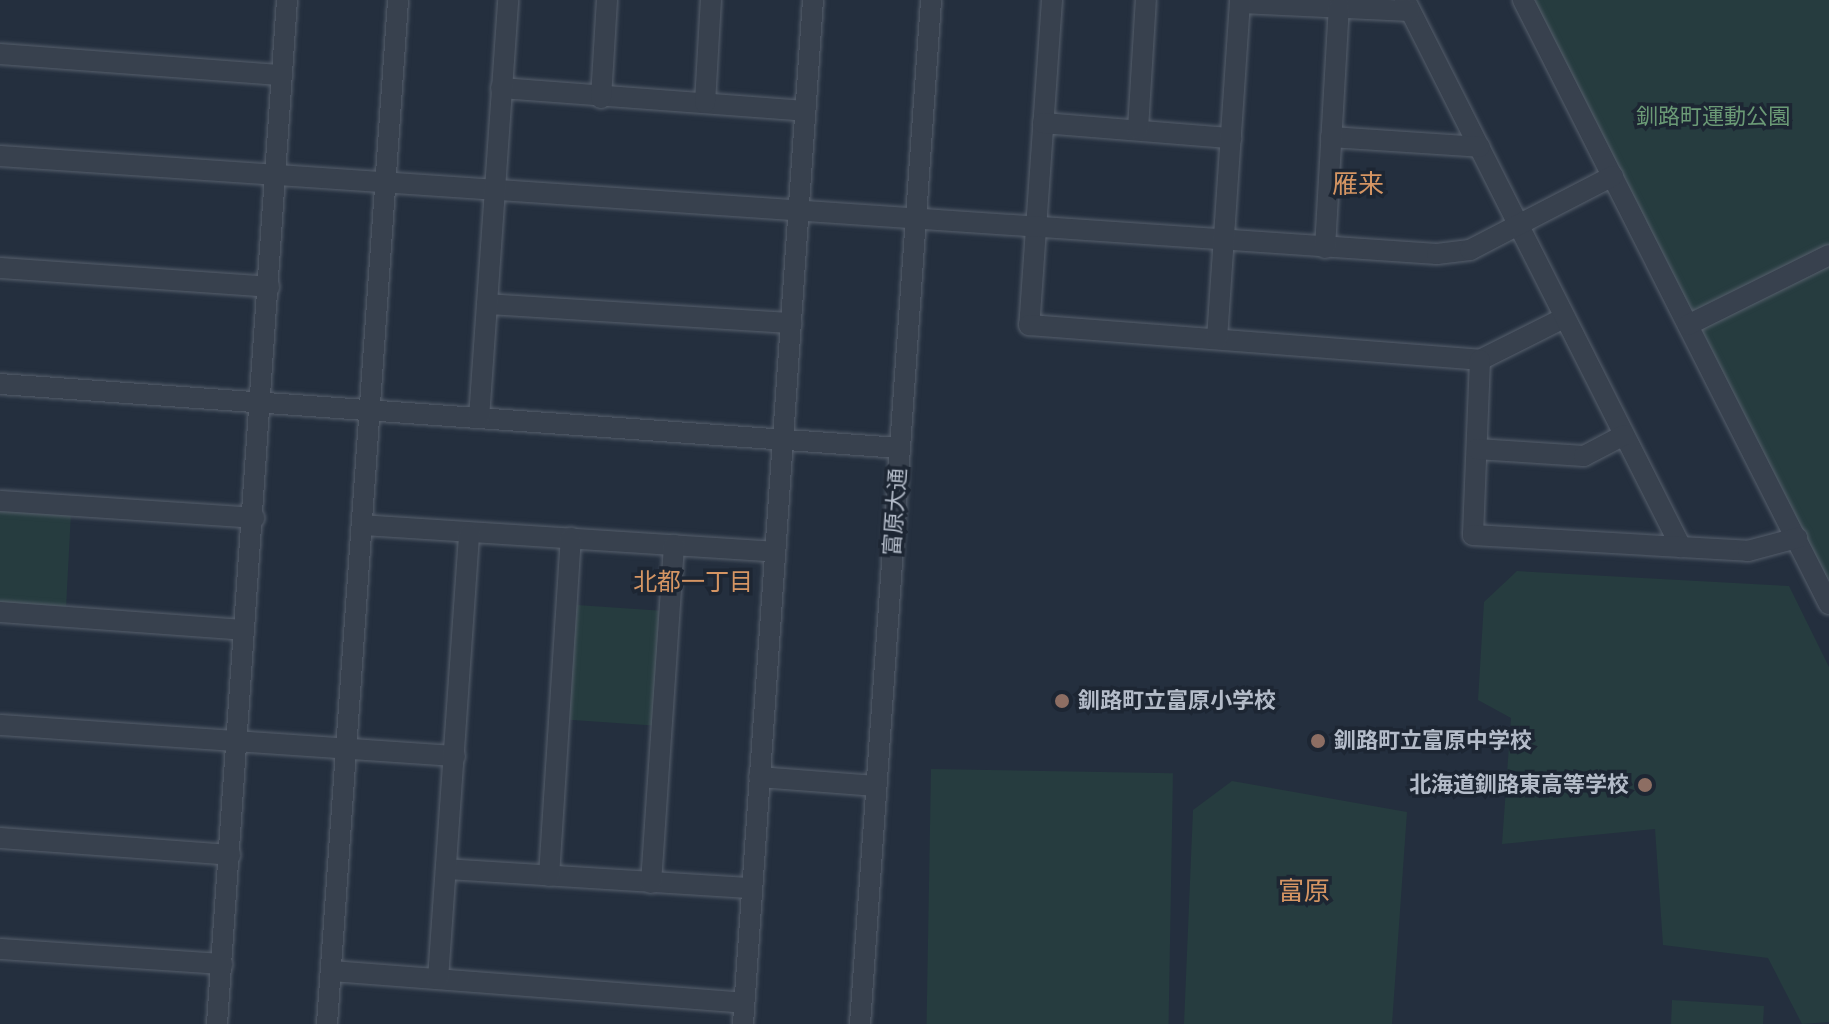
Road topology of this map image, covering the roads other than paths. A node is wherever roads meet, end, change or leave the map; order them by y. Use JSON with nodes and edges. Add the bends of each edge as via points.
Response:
{"nodes":[{"id":1,"x":287,"y":0,"type":"edge"},
{"id":2,"x":398,"y":0,"type":"edge"},
{"id":3,"x":508,"y":0,"type":"edge"},
{"id":4,"x":607,"y":0,"type":"edge"},
{"id":5,"x":711,"y":0,"type":"edge"},
{"id":6,"x":813,"y":0,"type":"edge"},
{"id":7,"x":931,"y":0,"type":"edge"},
{"id":8,"x":1052,"y":0,"type":"edge"},
{"id":9,"x":1146,"y":0,"type":"edge"},
{"id":10,"x":1523,"y":0,"type":"edge"},
{"id":11,"x":1240,"y":1,"type":"edge"},
{"id":12,"x":1408,"y":5,"type":"edge"},
{"id":13,"x":1339,"y":8,"type":"junction"},
{"id":14,"x":0,"y":54,"type":"edge"},
{"id":15,"x":282,"y":75,"type":"junction"},
{"id":16,"x":501,"y":88,"type":"junction"},
{"id":17,"x":601,"y":98,"type":"junction"},
{"id":18,"x":705,"y":103,"type":"junction"},
{"id":19,"x":805,"y":111,"type":"junction"},
{"id":20,"x":1043,"y":123,"type":"junction"},
{"id":21,"x":1138,"y":129,"type":"junction"},
{"id":22,"x":1331,"y":137,"type":"junction"},
{"id":23,"x":1231,"y":138,"type":"junction"},
{"id":24,"x":1480,"y":147,"type":"junction"},
{"id":25,"x":0,"y":156,"type":"edge"},
{"id":26,"x":276,"y":174,"type":"junction"},
{"id":27,"x":1613,"y":176,"type":"junction"},
{"id":28,"x":386,"y":181,"type":"junction"},
{"id":29,"x":494,"y":189,"type":"junction"},
{"id":30,"x":798,"y":211,"type":"junction"},
{"id":31,"x":916,"y":219,"type":"junction"},
{"id":32,"x":1520,"y":223,"type":"junction"},
{"id":33,"x":1036,"y":226,"type":"junction"},
{"id":34,"x":1223,"y":240,"type":"junction"},
{"id":35,"x":1325,"y":248,"type":"junction"},
{"id":36,"x":1829,"y":255,"type":"edge"},
{"id":37,"x":0,"y":268,"type":"edge"},
{"id":38,"x":269,"y":287,"type":"junction"},
{"id":39,"x":487,"y":304,"type":"junction"},
{"id":40,"x":1564,"y":318,"type":"junction"},
{"id":41,"x":791,"y":323,"type":"junction"},
{"id":42,"x":1688,"y":325,"type":"junction"},
{"id":43,"x":1217,"y":339,"type":"junction"},
{"id":44,"x":1480,"y":360,"type":"junction"},
{"id":45,"x":0,"y":384,"type":"edge"},
{"id":46,"x":262,"y":404,"type":"junction"},
{"id":47,"x":370,"y":411,"type":"junction"},
{"id":48,"x":479,"y":418,"type":"junction"},
{"id":49,"x":1624,"y":435,"type":"junction"},
{"id":50,"x":783,"y":440,"type":"junction"},
{"id":51,"x":900,"y":448,"type":"junction"},
{"id":52,"x":1477,"y":449,"type":"junction"},
{"id":53,"x":0,"y":501,"type":"edge"},
{"id":54,"x":254,"y":518,"type":"junction"},
{"id":55,"x":362,"y":525,"type":"junction"},
{"id":56,"x":469,"y":534,"type":"junction"},
{"id":57,"x":571,"y":538,"type":"junction"},
{"id":58,"x":1797,"y":538,"type":"junction"},
{"id":59,"x":674,"y":545,"type":"junction"},
{"id":60,"x":1681,"y":547,"type":"junction"},
{"id":61,"x":775,"y":552,"type":"junction"},
{"id":62,"x":1829,"y":604,"type":"edge"},
{"id":63,"x":0,"y":612,"type":"edge"},
{"id":64,"x":243,"y":630,"type":"junction"},
{"id":65,"x":0,"y":725,"type":"edge"},
{"id":66,"x":237,"y":742,"type":"junction"},
{"id":67,"x":346,"y":748,"type":"junction"},
{"id":68,"x":455,"y":756,"type":"junction"},
{"id":69,"x":759,"y":777,"type":"junction"},
{"id":70,"x":876,"y":786,"type":"junction"},
{"id":71,"x":0,"y":838,"type":"edge"},
{"id":72,"x":230,"y":855,"type":"junction"},
{"id":73,"x":446,"y":869,"type":"junction"},
{"id":74,"x":549,"y":876,"type":"junction"},
{"id":75,"x":651,"y":883,"type":"junction"},
{"id":76,"x":750,"y":888,"type":"junction"},
{"id":77,"x":0,"y":949,"type":"edge"},
{"id":78,"x":222,"y":964,"type":"junction"},
{"id":79,"x":332,"y":971,"type":"junction"},
{"id":80,"x":438,"y":979,"type":"junction"},
{"id":81,"x":744,"y":1003,"type":"junction"},
{"id":82,"x":217,"y":1024,"type":"edge"},
{"id":83,"x":327,"y":1024,"type":"edge"},
{"id":84,"x":743,"y":1024,"type":"edge"},
{"id":85,"x":860,"y":1024,"type":"edge"}],
"edges":[{"from":1,"to":15,"type":"street"},
{"from":2,"to":28,"type":"street"},
{"from":3,"to":16,"type":"street"},
{"from":4,"to":17,"type":"street"},
{"from":5,"to":18,"type":"street"},
{"from":6,"to":19,"type":"street"},
{"from":7,"to":31,"type":"street","name":"富原大通"},
{"from":8,"to":20,"type":"street"},
{"from":9,"to":21,"type":"street"},
{"from":10,"to":27,"type":"street"},
{"from":11,"to":13,"type":"street"},
{"from":11,"to":23,"type":"street"},
{"from":12,"to":13,"type":"street"},
{"from":12,"to":24,"type":"street"},
{"from":13,"to":22,"type":"street"},
{"from":14,"to":15,"type":"street"},
{"from":15,"to":26,"type":"street"},
{"from":16,"to":17,"type":"street"},
{"from":16,"to":29,"type":"street"},
{"from":17,"to":18,"type":"street"},
{"from":18,"to":19,"type":"street"},
{"from":19,"to":30,"type":"street"},
{"from":20,"to":21,"type":"street"},
{"from":20,"to":33,"type":"street"},
{"from":21,"to":23,"type":"street"},
{"from":22,"to":24,"type":"street"},
{"from":22,"to":35,"type":"street"},
{"from":23,"to":34,"type":"street"},
{"from":24,"to":32,"type":"street"},
{"from":25,"to":26,"type":"street"},
{"from":26,"to":28,"type":"street"},
{"from":26,"to":38,"type":"street"},
{"from":27,"to":32,"type":"street"},
{"from":27,"to":42,"type":"street"},
{"from":28,"to":29,"type":"street"},
{"from":28,"to":47,"type":"street"},
{"from":29,"to":30,"type":"street"},
{"from":29,"to":39,"type":"street"},
{"from":30,"to":31,"type":"street"},
{"from":30,"to":41,"type":"street"},
{"from":31,"to":33,"type":"street"},
{"from":31,"to":51,"type":"street","name":"富原大通"},
{"from":32,"to":35,"type":"street","via":[[1470,250],[1437,254]]},
{"from":32,"to":40,"type":"street"},
{"from":33,"to":34,"type":"street"},
{"from":33,"to":43,"type":"street","via":[[1029,325]]},
{"from":34,"to":35,"type":"street"},
{"from":34,"to":43,"type":"street"},
{"from":36,"to":42,"type":"street"},
{"from":37,"to":38,"type":"street"},
{"from":38,"to":46,"type":"street"},
{"from":39,"to":41,"type":"street"},
{"from":39,"to":48,"type":"street"},
{"from":40,"to":44,"type":"street"},
{"from":40,"to":49,"type":"street"},
{"from":41,"to":50,"type":"street"},
{"from":42,"to":58,"type":"street"},
{"from":43,"to":44,"type":"street"},
{"from":44,"to":52,"type":"street"},
{"from":45,"to":46,"type":"street"},
{"from":46,"to":47,"type":"street"},
{"from":46,"to":54,"type":"street"},
{"from":47,"to":48,"type":"street"},
{"from":47,"to":55,"type":"street"},
{"from":48,"to":50,"type":"street"},
{"from":49,"to":52,"type":"street","via":[[1584,456]]},
{"from":49,"to":60,"type":"street"},
{"from":50,"to":51,"type":"street"},
{"from":50,"to":61,"type":"street"},
{"from":51,"to":70,"type":"street","name":"富原大通"},
{"from":52,"to":60,"type":"street","via":[[1473,535]]},
{"from":53,"to":54,"type":"street"},
{"from":54,"to":64,"type":"street"},
{"from":55,"to":56,"type":"street"},
{"from":55,"to":67,"type":"street"},
{"from":56,"to":57,"type":"street"},
{"from":56,"to":68,"type":"street"},
{"from":57,"to":59,"type":"street"},
{"from":57,"to":74,"type":"street"},
{"from":58,"to":60,"type":"street","via":[[1748,551]]},
{"from":58,"to":62,"type":"street"},
{"from":59,"to":61,"type":"street"},
{"from":59,"to":75,"type":"street"},
{"from":61,"to":69,"type":"street"},
{"from":63,"to":64,"type":"street"},
{"from":64,"to":66,"type":"street"},
{"from":65,"to":66,"type":"street"},
{"from":66,"to":67,"type":"street"},
{"from":66,"to":72,"type":"street"},
{"from":67,"to":68,"type":"street"},
{"from":67,"to":79,"type":"street"},
{"from":68,"to":73,"type":"street"},
{"from":69,"to":70,"type":"street"},
{"from":69,"to":76,"type":"street"},
{"from":70,"to":85,"type":"street","name":"富原大通"},
{"from":71,"to":72,"type":"street"},
{"from":72,"to":78,"type":"street"},
{"from":73,"to":74,"type":"street"},
{"from":73,"to":80,"type":"street"},
{"from":74,"to":75,"type":"street"},
{"from":75,"to":76,"type":"street"},
{"from":76,"to":81,"type":"street"},
{"from":77,"to":78,"type":"street"},
{"from":78,"to":82,"type":"street"},
{"from":79,"to":80,"type":"street"},
{"from":79,"to":83,"type":"street"},
{"from":80,"to":81,"type":"street"},
{"from":81,"to":84,"type":"street"}]}
